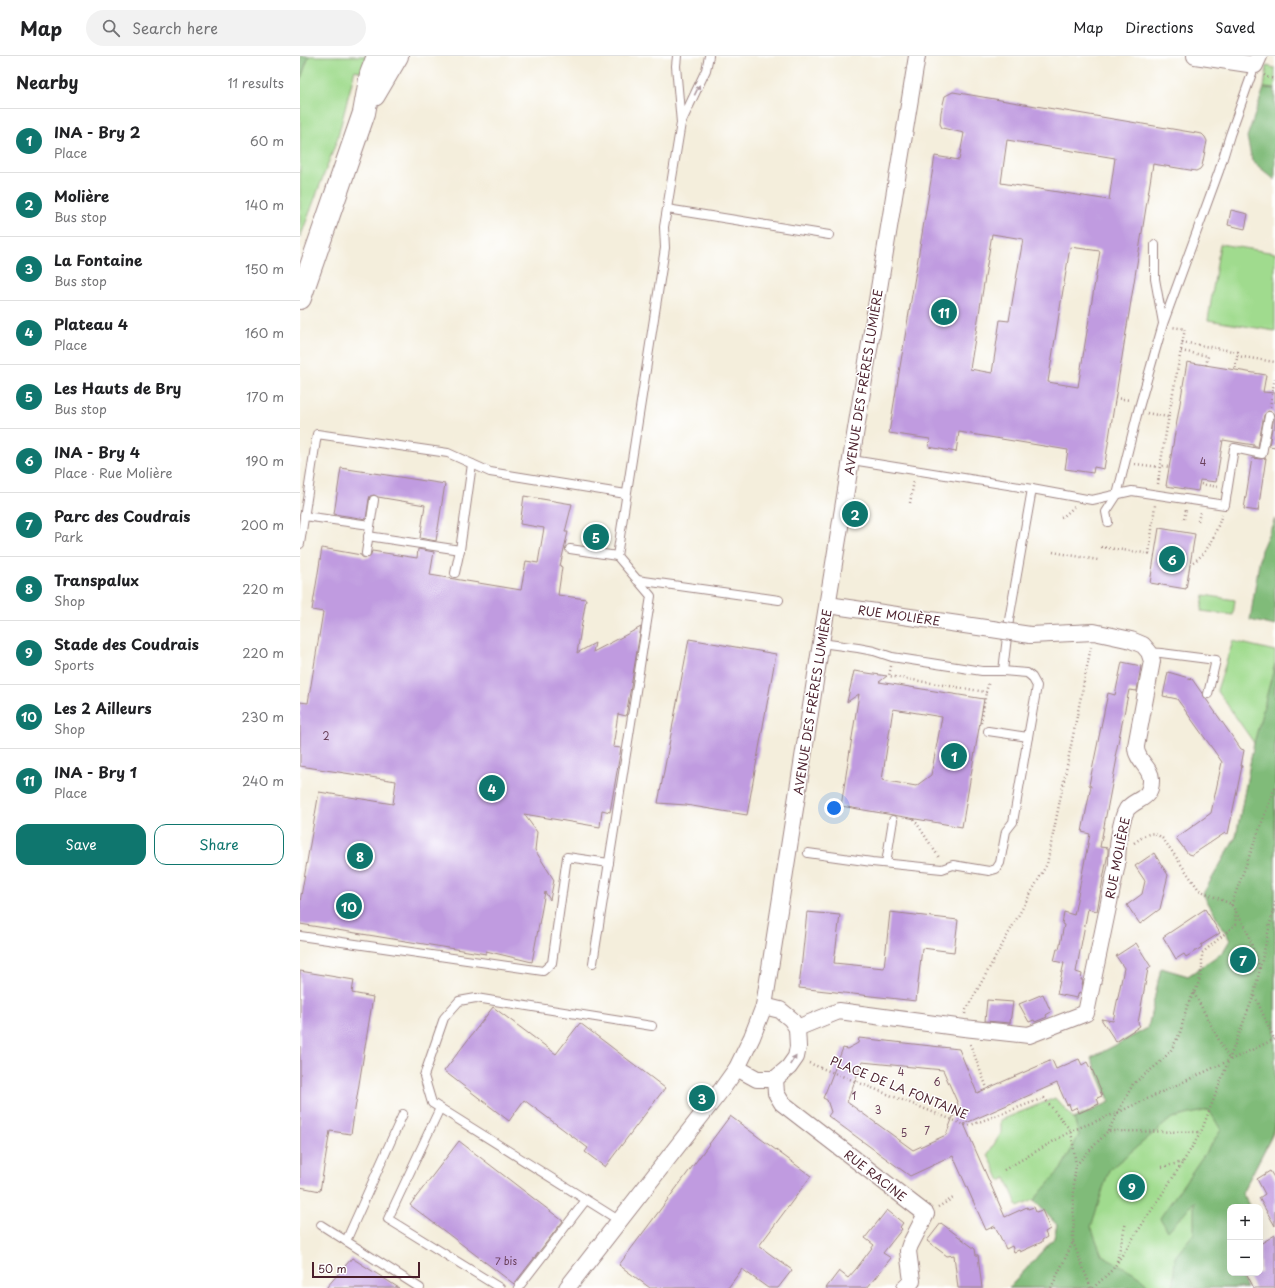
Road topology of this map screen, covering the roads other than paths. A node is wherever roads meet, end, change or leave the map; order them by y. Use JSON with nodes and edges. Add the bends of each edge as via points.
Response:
{"nodes":[{"id":1,"x":378,"y":56,"type":"edge"},
{"id":2,"x":397,"y":56,"type":"edge"},
{"id":3,"x":677,"y":56,"type":"edge"},
{"id":4,"x":709,"y":56,"type":"edge"},
{"id":5,"x":917,"y":56,"type":"edge"},
{"id":6,"x":1195,"y":56,"type":"edge"},
{"id":7,"x":1257,"y":60,"type":"edge"},
{"id":8,"x":364,"y":113,"type":"junction"},
{"id":9,"x":681,"y":123,"type":"junction"},
{"id":10,"x":667,"y":209,"type":"junction"},
{"id":11,"x":829,"y":235,"type":"dead end"},
{"id":12,"x":1155,"y":245,"type":"dead end"},
{"id":13,"x":300,"y":298,"type":"edge"},
{"id":14,"x":1167,"y":325,"type":"junction"},
{"id":15,"x":1269,"y":416,"type":"road end"},
{"id":16,"x":852,"y":460,"type":"junction"},
{"id":17,"x":472,"y":464,"type":"junction"},
{"id":18,"x":1032,"y":489,"type":"junction"},
{"id":19,"x":626,"y":494,"type":"junction"},
{"id":20,"x":1117,"y":495,"type":"junction"},
{"id":21,"x":374,"y":500,"type":"dead end"},
{"id":22,"x":304,"y":516,"type":"junction"},
{"id":23,"x":1108,"y":522,"type":"dead end"},
{"id":24,"x":370,"y":525,"type":"junction"},
{"id":25,"x":368,"y":536,"type":"junction"},
{"id":26,"x":300,"y":544,"type":"edge"},
{"id":27,"x":570,"y":549,"type":"dead end"},
{"id":28,"x":460,"y":550,"type":"junction"},
{"id":29,"x":366,"y":553,"type":"dead end"},
{"id":30,"x":617,"y":556,"type":"junction"},
{"id":31,"x":455,"y":573,"type":"dead end"},
{"id":32,"x":637,"y":580,"type":"junction"},
{"id":33,"x":779,"y":600,"type":"dead end"},
{"id":34,"x":828,"y":605,"type":"junction"},
{"id":35,"x":821,"y":643,"type":"junction"},
{"id":36,"x":1149,"y":652,"type":"junction"},
{"id":37,"x":1003,"y":671,"type":"junction"},
{"id":38,"x":1208,"y":694,"type":"dead end"},
{"id":39,"x":988,"y":731,"type":"road end"},
{"id":40,"x":1028,"y":737,"type":"junction"},
{"id":41,"x":893,"y":820,"type":"dead end"},
{"id":42,"x":808,"y":853,"type":"dead end"},
{"id":43,"x":609,"y":863,"type":"junction"},
{"id":44,"x":886,"y":863,"type":"junction"},
{"id":45,"x":300,"y":936,"type":"edge"},
{"id":46,"x":593,"y":963,"type":"dead end"},
{"id":47,"x":764,"y":1006,"type":"junction"},
{"id":48,"x":652,"y":1026,"type":"dead end"},
{"id":49,"x":797,"y":1028,"type":"junction"},
{"id":50,"x":737,"y":1068,"type":"junction"},
{"id":51,"x":775,"y":1079,"type":"junction"},
{"id":52,"x":440,"y":1108,"type":"junction"},
{"id":53,"x":403,"y":1114,"type":"dead end"},
{"id":54,"x":586,"y":1200,"type":"junction"},
{"id":55,"x":620,"y":1221,"type":"junction"},
{"id":56,"x":321,"y":1225,"type":"dead end"},
{"id":57,"x":346,"y":1241,"type":"junction"},
{"id":58,"x":420,"y":1288,"type":"edge"},
{"id":59,"x":500,"y":1288,"type":"edge"},
{"id":60,"x":518,"y":1288,"type":"edge"},
{"id":61,"x":567,"y":1288,"type":"edge"},
{"id":62,"x":905,"y":1288,"type":"edge"}],
"edges":[{"from":1,"to":8,"type":"main road","via":[[371,74]]},
{"from":2,"to":8,"type":"main road"},
{"from":3,"to":9,"type":"lane"},
{"from":9,"to":4,"type":"lane","one_way":true,"via":[[706,70]]},
{"from":5,"to":16,"type":"street","name":"AVENUE DES FRÈRES LUMIÈRE"},
{"from":6,"to":7,"type":"street"},
{"from":7,"to":14,"type":"lane"},
{"from":8,"to":13,"type":"main road"},
{"from":9,"to":10,"type":"lane"},
{"from":10,"to":11,"type":"lane"},
{"from":10,"to":19,"type":"lane","via":[[664,227],[665,248]]},
{"from":12,"to":14,"type":"lane","via":[[1155,279]]},
{"from":14,"to":20,"type":"lane","via":[[1124,463]]},
{"from":15,"to":20,"type":"lane","via":[[1262,454],[1234,448],[1225,505],[1157,491],[1132,491]]},
{"from":16,"to":18,"type":"lane"},
{"from":16,"to":34,"type":"street","name":"AVENUE DES FRÈRES LUMIÈRE"},
{"from":17,"to":19,"type":"lane","via":[[490,472]]},
{"from":17,"to":22,"type":"lane","via":[[448,453],[317,434]]},
{"from":17,"to":28,"type":"lane"},
{"from":18,"to":20,"type":"lane","via":[[1092,500]]},
{"from":18,"to":37,"type":"lane","via":[[1009,620]]},
{"from":19,"to":30,"type":"lane"},
{"from":20,"to":23,"type":"lane","via":[[1106,512]]},
{"from":21,"to":24,"type":"lane"},
{"from":22,"to":24,"type":"lane"},
{"from":22,"to":26,"type":"lane"},
{"from":24,"to":25,"type":"lane"},
{"from":25,"to":28,"type":"lane"},
{"from":25,"to":29,"type":"lane"},
{"from":27,"to":30,"type":"lane"},
{"from":28,"to":31,"type":"lane"},
{"from":30,"to":32,"type":"lane"},
{"from":32,"to":33,"type":"lane"},
{"from":32,"to":43,"type":"lane","via":[[651,596]]},
{"from":34,"to":35,"type":"street","name":"AVENUE DES FRÈRES LUMIÈRE"},
{"from":34,"to":36,"type":"street","name":"RUE MOLIÈRE","bridge":true,"via":[[1030,635],[1094,632],[1131,640]]},
{"from":35,"to":37,"type":"lane","via":[[982,671]]},
{"from":35,"to":47,"type":"street","name":"AVENUE DES FRÈRES LUMIÈRE"},
{"from":36,"to":38,"type":"lane","via":[[1216,660]]},
{"from":36,"to":49,"type":"street","name":"RUE MOLIÈRE","via":[[1152,661],[1136,746],[1137,754],[1149,772],[1151,780],[1148,793],[1128,808],[1123,817],[1117,854],[1118,864],[1086,1012],[1029,1035],[839,1012]]},
{"from":37,"to":40,"type":"lane","via":[[1027,673],[1037,686]]},
{"from":39,"to":40,"type":"lane"},
{"from":40,"to":44,"type":"lane","via":[[1013,822],[1006,831],[1000,863],[996,869],[989,871],[953,865],[942,869]]},
{"from":41,"to":44,"type":"lane"},
{"from":42,"to":44,"type":"lane"},
{"from":43,"to":45,"type":"lane","via":[[567,857],[552,963],[543,971]]},
{"from":43,"to":46,"type":"lane"},
{"from":47,"to":49,"type":"street","via":[[780,1010]]},
{"from":47,"to":50,"type":"street","name":"AVENUE DES FRÈRES LUMIÈRE"},
{"from":48,"to":52,"type":"lane","via":[[476,998],[459,1000],[444,1018],[424,1076],[432,1103]]},
{"from":51,"to":49,"type":"street","one_way":true,"via":[[796,1057]]},
{"from":50,"to":51,"type":"street","via":[[758,1080]]},
{"from":50,"to":55,"type":"street","name":"AVENUE DES FRÈRES LUMIÈRE"},
{"from":51,"to":62,"type":"street","name":"RUE RACINE","via":[[776,1093],[782,1103],[926,1214],[908,1252],[912,1281]]},
{"from":52,"to":54,"type":"lane"},
{"from":52,"to":59,"type":"lane","via":[[388,1219]]},
{"from":53,"to":57,"type":"lane"},
{"from":54,"to":55,"type":"lane"},
{"from":54,"to":60,"type":"lane"},
{"from":55,"to":61,"type":"street","name":"AVENUE DES FRÈRES LUMIÈRE"},
{"from":56,"to":57,"type":"lane"},
{"from":57,"to":58,"type":"lane"}]}
